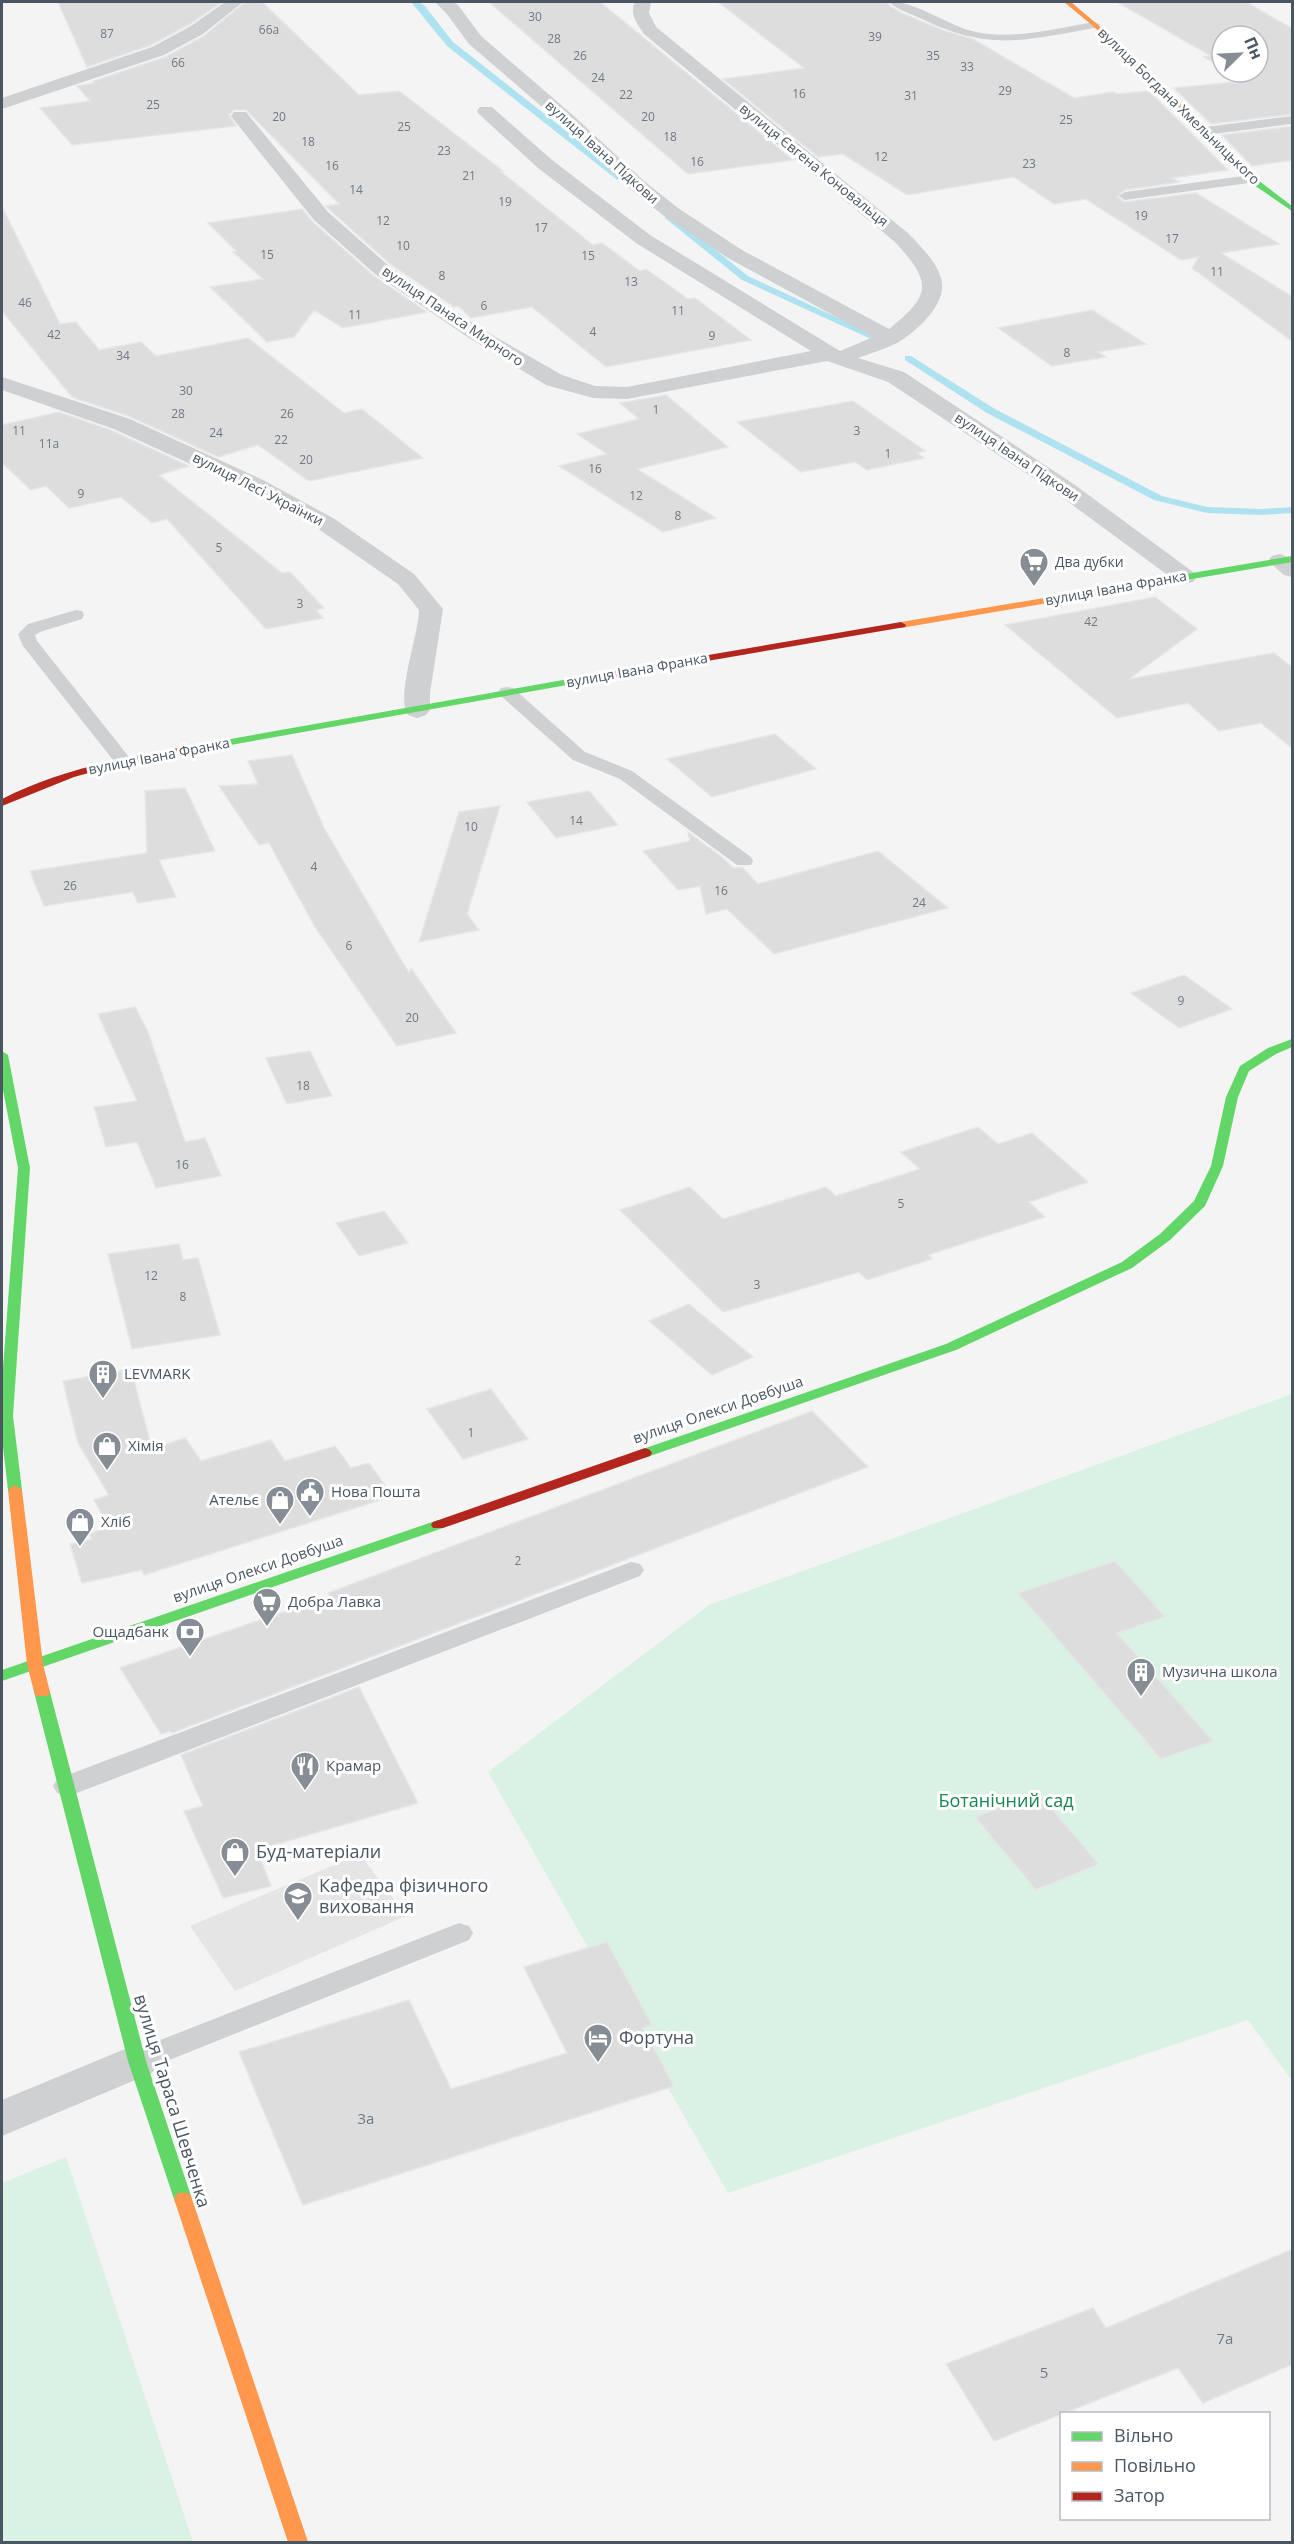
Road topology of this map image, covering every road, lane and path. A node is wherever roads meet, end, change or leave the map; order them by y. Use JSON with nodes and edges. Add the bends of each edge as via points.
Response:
{"nodes":[{"id":1,"x":235,"y":2,"type":"edge"},
{"id":2,"x":443,"y":2,"type":"edge"},
{"id":3,"x":643,"y":2,"type":"edge"},
{"id":4,"x":895,"y":2,"type":"edge"},
{"id":5,"x":1067,"y":2,"type":"edge"},
{"id":6,"x":1095,"y":25,"type":"junction"},
{"id":7,"x":2,"y":104,"type":"edge"},
{"id":8,"x":486,"y":111,"type":"dead end"},
{"id":9,"x":240,"y":116,"type":"dead end"},
{"id":10,"x":1293,"y":120,"type":"edge"},
{"id":11,"x":1206,"y":131,"type":"junction"},
{"id":12,"x":1251,"y":179,"type":"junction"},
{"id":13,"x":1125,"y":196,"type":"dead end"},
{"id":14,"x":1293,"y":209,"type":"edge"},
{"id":15,"x":890,"y":338,"type":"junction"},
{"id":16,"x":835,"y":356,"type":"junction"},
{"id":17,"x":2,"y":382,"type":"edge"},
{"id":18,"x":1288,"y":563,"type":"edge"},
{"id":19,"x":1185,"y":577,"type":"junction"},
{"id":20,"x":76,"y":615,"type":"dead end"},
{"id":21,"x":507,"y":692,"type":"junction"},
{"id":22,"x":417,"y":710,"type":"junction"},
{"id":23,"x":123,"y":761,"type":"junction"},
{"id":24,"x":2,"y":803,"type":"edge"},
{"id":25,"x":744,"y":861,"type":"dead end"},
{"id":26,"x":1293,"y":1043,"type":"edge"},
{"id":27,"x":2,"y":1055,"type":"edge"},
{"id":28,"x":5,"y":1432,"type":"edge"},
{"id":29,"x":631,"y":1570,"type":"dead end"},
{"id":30,"x":35,"y":1664,"type":"junction"},
{"id":31,"x":2,"y":1676,"type":"edge"},
{"id":32,"x":67,"y":1786,"type":"junction"},
{"id":33,"x":459,"y":1933,"type":"dead end"},
{"id":34,"x":137,"y":2061,"type":"junction"},
{"id":35,"x":2,"y":2120,"type":"edge"},
{"id":36,"x":298,"y":2542,"type":"edge"}],
"edges":[{"from":1,"to":7,"type":"street","via":[[197,30],[158,51]]},
{"from":2,"to":15,"type":"street","name":"вулиця Івана Підкови","via":[[475,40],[671,212],[735,254]]},
{"from":3,"to":15,"type":"street","name":"вулиця Євгена Коновальця","via":[[641,16],[650,30],[902,238],[922,259],[932,278],[931,298],[918,316]]},
{"from":4,"to":6,"type":"lane","via":[[982,37],[1001,38]]},
{"from":5,"to":6,"type":"street","name":"вулиця Богдана Хмельницького"},
{"from":6,"to":11,"type":"street","name":"вулиця Богдана Хмельницького"},
{"from":8,"to":16,"type":"street","name":"вулиця Івана Підкови","via":[[545,164],[643,239]]},
{"from":9,"to":16,"type":"street","name":"вулиця Панаса Мирного","via":[[321,216],[382,270],[473,332],[554,380],[593,392],[627,393]]},
{"from":10,"to":11,"type":"lane"},
{"from":11,"to":12,"type":"street","name":"вулиця Богдана Хмельницького"},
{"from":12,"to":13,"type":"lane"},
{"from":12,"to":14,"type":"street","name":"вулиця Богдана Хмельницького"},
{"from":15,"to":16,"type":"street"},
{"from":16,"to":19,"type":"street","name":"вулиця Івана Підкови","via":[[896,377],[1058,484]]},
{"from":17,"to":22,"type":"street","name":"вулиця Лесі Українки","via":[[122,424],[266,490],[325,523],[406,579],[431,609],[432,619]]},
{"from":18,"to":19,"type":"street","name":"вулиця Івана Франка"},
{"from":19,"to":21,"type":"street","name":"вулиця Івана Франка"},
{"from":20,"to":23,"type":"lane","via":[[26,634]]},
{"from":21,"to":22,"type":"street","name":"вулиця Івана Франка"},
{"from":21,"to":25,"type":"lane","via":[[579,756],[626,775]]},
{"from":22,"to":23,"type":"street","name":"вулиця Івана Франка"},
{"from":23,"to":24,"type":"street","name":"вулиця Івана Франка","via":[[29,787]]},
{"from":26,"to":30,"type":"street","name":"вулиця Олекси Довбуша","via":[[1244,1069],[1232,1097],[1216,1166],[1200,1203],[1165,1237],[1127,1265],[951,1347]]},
{"from":27,"to":28,"type":"street","name":"вулиця Тараса Шевченка","via":[[24,1168]]},
{"from":28,"to":30,"type":"street","name":"вулиця Тараса Шевченка"},
{"from":29,"to":32,"type":"lane"},
{"from":30,"to":31,"type":"street","name":"вулиця Олекси Довбуша"},
{"from":30,"to":32,"type":"street","name":"вулиця Тараса Шевченка"},
{"from":32,"to":34,"type":"street","name":"вулиця Тараса Шевченка"},
{"from":33,"to":34,"type":"lane"},
{"from":34,"to":35,"type":"street"},
{"from":34,"to":36,"type":"street","name":"вулиця Тараса Шевченка"}]}
